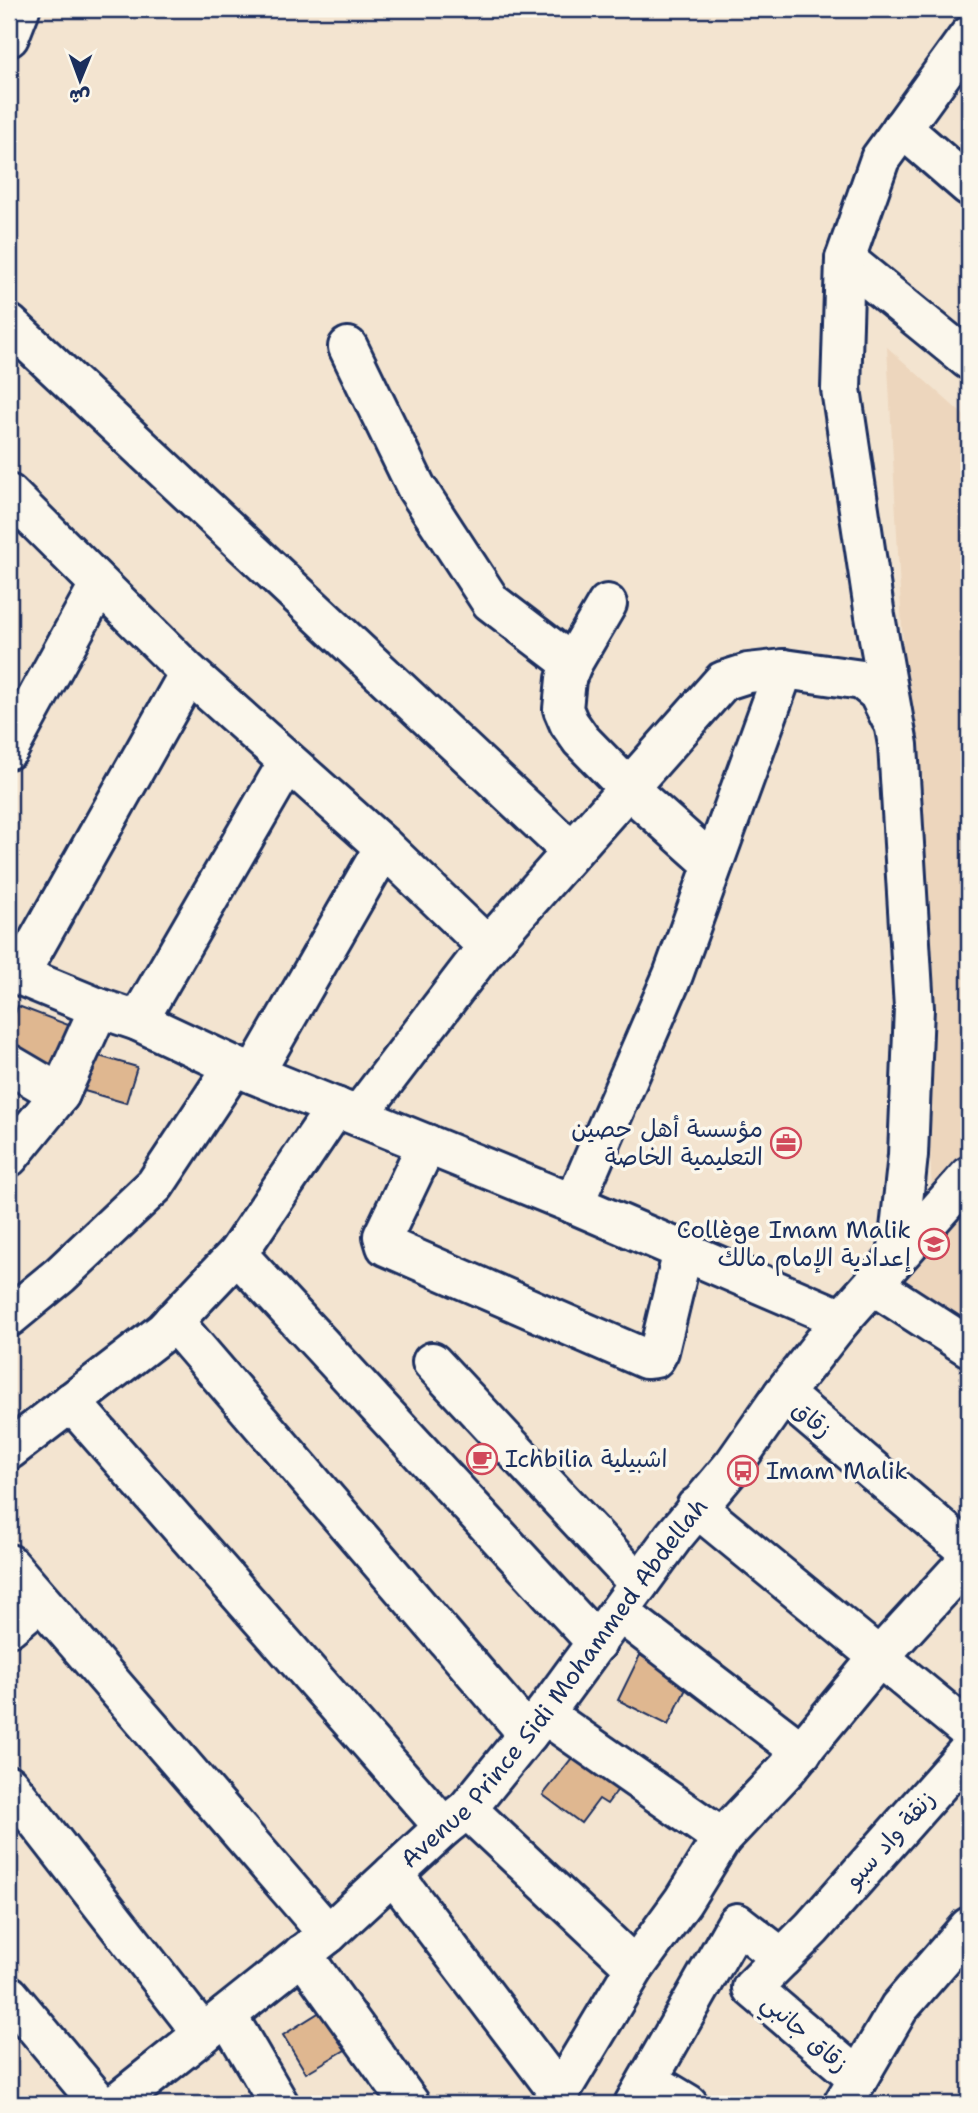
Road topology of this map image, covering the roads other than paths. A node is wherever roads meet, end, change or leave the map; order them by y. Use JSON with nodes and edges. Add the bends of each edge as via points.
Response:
{"nodes":[{"id":1,"x":20,"y":9,"type":"edge"},
{"id":2,"x":969,"y":36,"type":"edge"},
{"id":3,"x":9,"y":37,"type":"edge"},
{"id":4,"x":901,"y":128,"type":"junction"},
{"id":5,"x":969,"y":186,"type":"edge"},
{"id":6,"x":845,"y":259,"type":"junction"},
{"id":7,"x":9,"y":324,"type":"edge"},
{"id":8,"x":348,"y":347,"type":"dead end"},
{"id":9,"x":969,"y":360,"type":"edge"},
{"id":10,"x":10,"y":497,"type":"edge"},
{"id":11,"x":99,"y":585,"type":"junction"},
{"id":12,"x":607,"y":604,"type":"dead end"},
{"id":13,"x":572,"y":664,"type":"junction"},
{"id":14,"x":784,"y":668,"type":"junction"},
{"id":15,"x":189,"y":673,"type":"junction"},
{"id":16,"x":898,"y":745,"type":"junction"},
{"id":17,"x":9,"y":750,"type":"edge"},
{"id":18,"x":288,"y":762,"type":"junction"},
{"id":19,"x":629,"y":789,"type":"junction"},
{"id":20,"x":384,"y":847,"type":"junction"},
{"id":21,"x":571,"y":851,"type":"junction"},
{"id":22,"x":713,"y":863,"type":"junction"},
{"id":23,"x":488,"y":947,"type":"junction"},
{"id":24,"x":14,"y":973,"type":"edge"},
{"id":25,"x":99,"y":1008,"type":"junction"},
{"id":26,"x":138,"y":1021,"type":"junction"},
{"id":27,"x":9,"y":1064,"type":"edge"},
{"id":28,"x":244,"y":1070,"type":"junction"},
{"id":29,"x":60,"y":1094,"type":"junction"},
{"id":30,"x":347,"y":1112,"type":"junction"},
{"id":31,"x":427,"y":1144,"type":"junction"},
{"id":32,"x":9,"y":1157,"type":"edge"},
{"id":33,"x":969,"y":1176,"type":"edge"},
{"id":34,"x":574,"y":1204,"type":"junction"},
{"id":35,"x":683,"y":1251,"type":"junction"},
{"id":36,"x":237,"y":1254,"type":"junction"},
{"id":37,"x":885,"y":1271,"type":"junction"},
{"id":38,"x":9,"y":1317,"type":"edge"},
{"id":39,"x":842,"y":1319,"type":"junction"},
{"id":40,"x":173,"y":1321,"type":"junction"},
{"id":41,"x":969,"y":1347,"type":"edge"},
{"id":42,"x":432,"y":1362,"type":"dead end"},
{"id":43,"x":783,"y":1394,"type":"junction"},
{"id":44,"x":71,"y":1402,"type":"junction"},
{"id":45,"x":9,"y":1450,"type":"edge"},
{"id":46,"x":696,"y":1507,"type":"junction"},
{"id":47,"x":967,"y":1563,"type":"edge"},
{"id":48,"x":9,"y":1564,"type":"edge"},
{"id":49,"x":629,"y":1598,"type":"junction"},
{"id":50,"x":40,"y":1601,"type":"junction"},
{"id":51,"x":9,"y":1627,"type":"edge"},
{"id":52,"x":597,"y":1643,"type":"junction"},
{"id":53,"x":880,"y":1656,"type":"junction"},
{"id":54,"x":536,"y":1724,"type":"junction"},
{"id":55,"x":969,"y":1731,"type":"edge"},
{"id":56,"x":969,"y":1750,"type":"edge"},
{"id":57,"x":802,"y":1752,"type":"junction"},
{"id":58,"x":9,"y":1785,"type":"edge"},
{"id":59,"x":456,"y":1818,"type":"junction"},
{"id":60,"x":722,"y":1838,"type":"junction"},
{"id":61,"x":393,"y":1874,"type":"junction"},
{"id":62,"x":969,"y":1927,"type":"edge"},
{"id":63,"x":812,"y":1928,"type":"joint"},
{"id":64,"x":315,"y":1944,"type":"junction"},
{"id":65,"x":782,"y":1958,"type":"junction"},
{"id":66,"x":635,"y":1967,"type":"junction"},
{"id":67,"x":9,"y":1995,"type":"edge"},
{"id":68,"x":215,"y":2025,"type":"junction"},
{"id":69,"x":850,"y":2091,"type":"edge"},
{"id":70,"x":641,"y":2092,"type":"edge"},
{"id":71,"x":556,"y":2099,"type":"edge"},
{"id":72,"x":100,"y":2104,"type":"edge"},
{"id":73,"x":115,"y":2104,"type":"edge"},
{"id":74,"x":279,"y":2104,"type":"edge"},
{"id":75,"x":410,"y":2104,"type":"edge"},
{"id":76,"x":688,"y":2104,"type":"edge"}],
"edges":[{"from":1,"to":3,"type":"street"},
{"from":2,"to":4,"type":"street"},
{"from":4,"to":5,"type":"street"},
{"from":4,"to":6,"type":"street","via":[[880,159]]},
{"from":6,"to":9,"type":"street"},
{"from":6,"to":16,"type":"street","via":[[841,388]]},
{"from":7,"to":21,"type":"street"},
{"from":8,"to":13,"type":"street","via":[[416,487],[491,602]]},
{"from":10,"to":11,"type":"street"},
{"from":11,"to":15,"type":"street"},
{"from":11,"to":17,"type":"street"},
{"from":12,"to":13,"type":"street"},
{"from":13,"to":19,"type":"street","via":[[563,695],[569,723]]},
{"from":14,"to":16,"type":"street","via":[[862,680],[878,693]]},
{"from":14,"to":19,"type":"street","via":[[723,681]]},
{"from":14,"to":22,"type":"street"},
{"from":15,"to":18,"type":"street"},
{"from":15,"to":24,"type":"street"},
{"from":16,"to":37,"type":"street","via":[[914,1008],[908,1155]]},
{"from":18,"to":20,"type":"street"},
{"from":18,"to":26,"type":"street"},
{"from":19,"to":21,"type":"street"},
{"from":19,"to":22,"type":"street"},
{"from":20,"to":23,"type":"street"},
{"from":20,"to":28,"type":"street"},
{"from":21,"to":23,"type":"street"},
{"from":22,"to":34,"type":"street","via":[[673,975]]},
{"from":23,"to":30,"type":"street"},
{"from":24,"to":25,"type":"street"},
{"from":25,"to":26,"type":"street"},
{"from":25,"to":29,"type":"street"},
{"from":26,"to":28,"type":"street"},
{"from":27,"to":29,"type":"street"},
{"from":28,"to":30,"type":"street"},
{"from":28,"to":38,"type":"street","via":[[155,1185],[61,1275]]},
{"from":29,"to":32,"type":"street"},
{"from":30,"to":31,"type":"street"},
{"from":30,"to":36,"type":"street"},
{"from":31,"to":34,"type":"street"},
{"from":31,"to":35,"type":"street","via":[[383,1236],[386,1246],[646,1359],[656,1358],[659,1351]]},
{"from":33,"to":37,"type":"street","name":"Avenue Prince Sidi Mohammed Abdellah"},
{"from":34,"to":35,"type":"street"},
{"from":35,"to":39,"type":"street"},
{"from":36,"to":40,"type":"street"},
{"from":36,"to":52,"type":"street"},
{"from":37,"to":39,"type":"street","name":"Avenue Prince Sidi Mohammed Abdellah"},
{"from":37,"to":41,"type":"street"},
{"from":39,"to":43,"type":"street","name":"Avenue Prince Sidi Mohammed Abdellah"},
{"from":40,"to":44,"type":"street"},
{"from":40,"to":54,"type":"street"},
{"from":42,"to":49,"type":"street"},
{"from":43,"to":46,"type":"street","name":"Avenue Prince Sidi Mohammed Abdellah","via":[[734,1464]]},
{"from":43,"to":47,"type":"street","name":"زقاق"},
{"from":44,"to":45,"type":"street"},
{"from":44,"to":59,"type":"street"},
{"from":46,"to":49,"type":"street","name":"Avenue Prince Sidi Mohammed Abdellah"},
{"from":46,"to":53,"type":"street"},
{"from":47,"to":53,"type":"street"},
{"from":48,"to":50,"type":"street"},
{"from":49,"to":52,"type":"street","name":"Avenue Prince Sidi Mohammed Abdellah"},
{"from":49,"to":57,"type":"street"},
{"from":50,"to":51,"type":"street"},
{"from":50,"to":64,"type":"street"},
{"from":52,"to":54,"type":"street","name":"Avenue Prince Sidi Mohammed Abdellah"},
{"from":53,"to":55,"type":"street"},
{"from":53,"to":57,"type":"street"},
{"from":54,"to":59,"type":"street","name":"Avenue Prince Sidi Mohammed Abdellah"},
{"from":54,"to":60,"type":"street"},
{"from":56,"to":63,"type":"street","name":"زنقة واد سبو"},
{"from":57,"to":60,"type":"street"},
{"from":58,"to":68,"type":"street"},
{"from":59,"to":61,"type":"street","name":"Avenue Prince Sidi Mohammed Abdellah"},
{"from":59,"to":66,"type":"street"},
{"from":60,"to":66,"type":"street"},
{"from":61,"to":64,"type":"street","name":"Avenue Prince Sidi Mohammed Abdellah"},
{"from":61,"to":71,"type":"street"},
{"from":62,"to":69,"type":"street","via":[[899,2008]]},
{"from":63,"to":65,"type":"street","name":"زقاق جانبي"},
{"from":64,"to":68,"type":"street","name":"Avenue Prince Sidi Mohammed Abdellah"},
{"from":64,"to":75,"type":"street"},
{"from":65,"to":69,"type":"street","name":"زقاق جانبي","via":[[752,1988]]},
{"from":65,"to":70,"type":"street","via":[[737,1923]]},
{"from":66,"to":71,"type":"street"},
{"from":67,"to":72,"type":"street"},
{"from":68,"to":73,"type":"street","name":"Avenue Prince Sidi Mohammed Abdellah"},
{"from":68,"to":74,"type":"street"},
{"from":70,"to":76,"type":"street"}]}
